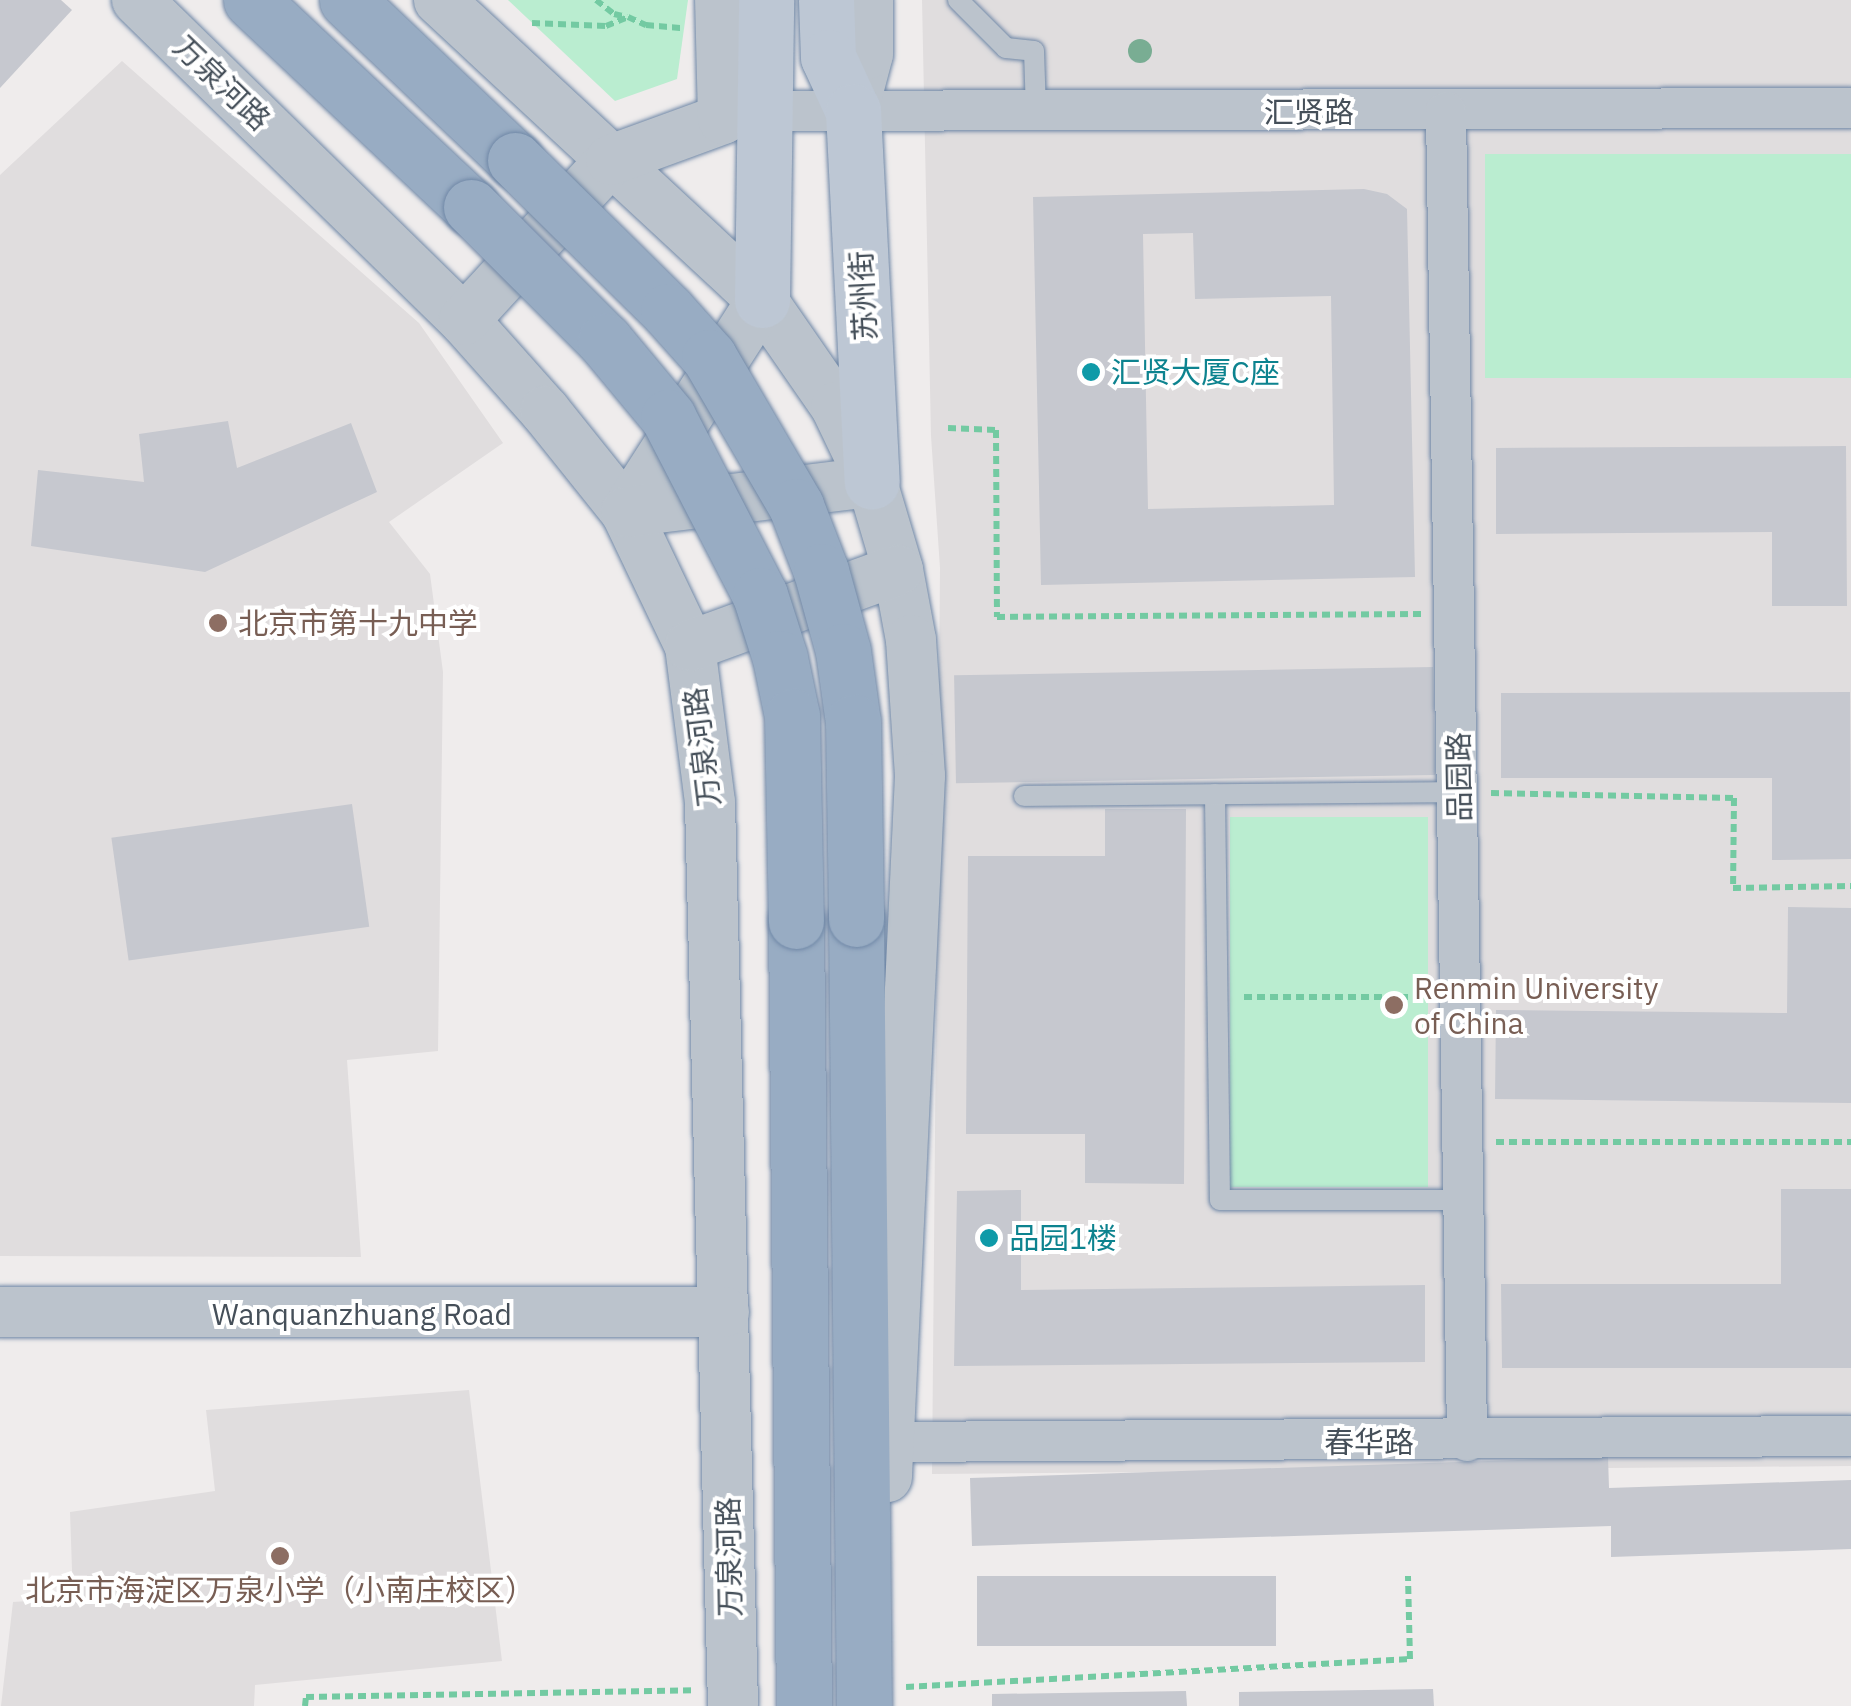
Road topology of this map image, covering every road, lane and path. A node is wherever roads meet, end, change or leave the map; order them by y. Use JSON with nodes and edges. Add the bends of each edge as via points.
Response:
{"nodes":[{"id":1,"x":137,"y":0,"type":"edge"},
{"id":2,"x":250,"y":0,"type":"edge"},
{"id":3,"x":348,"y":0,"type":"edge"},
{"id":4,"x":439,"y":0,"type":"edge"},
{"id":5,"x":596,"y":0,"type":"edge"},
{"id":6,"x":766,"y":0,"type":"edge"},
{"id":7,"x":826,"y":0,"type":"edge"},
{"id":8,"x":868,"y":0,"type":"edge"},
{"id":9,"x":958,"y":0,"type":"edge"},
{"id":10,"x":702,"y":14,"type":"edge"},
{"id":11,"x":628,"y":17,"type":"junction"},
{"id":12,"x":532,"y":23,"type":"dead end"},
{"id":13,"x":1851,"y":108,"type":"edge"},
{"id":14,"x":853,"y":111,"type":"junction"},
{"id":15,"x":1036,"y":111,"type":"junction"},
{"id":16,"x":1446,"y":112,"type":"junction"},
{"id":17,"x":745,"y":115,"type":"junction"},
{"id":18,"x":612,"y":160,"type":"junction"},
{"id":19,"x":762,"y":300,"type":"junction"},
{"id":20,"x":464,"y":320,"type":"junction"},
{"id":21,"x":948,"y":428,"type":"dead end"},
{"id":22,"x":872,"y":482,"type":"junction"},
{"id":23,"x":626,"y":512,"type":"junction"},
{"id":24,"x":898,"y":570,"type":"junction"},
{"id":25,"x":1457,"y":613,"type":"junction"},
{"id":26,"x":690,"y":646,"type":"junction"},
{"id":27,"x":1459,"y":792,"type":"junction"},
{"id":28,"x":1215,"y":794,"type":"junction"},
{"id":29,"x":1024,"y":796,"type":"dead end"},
{"id":30,"x":1851,"y":886,"type":"edge"},
{"id":31,"x":1218,"y":997,"type":"junction"},
{"id":32,"x":1462,"y":997,"type":"junction"},
{"id":33,"x":1464,"y":1142,"type":"junction"},
{"id":34,"x":1851,"y":1142,"type":"edge"},
{"id":35,"x":1465,"y":1200,"type":"junction"},
{"id":36,"x":0,"y":1312,"type":"edge"},
{"id":37,"x":724,"y":1312,"type":"junction"},
{"id":38,"x":1851,"y":1436,"type":"edge"},
{"id":39,"x":887,"y":1442,"type":"junction"},
{"id":40,"x":1467,"y":1442,"type":"junction"},
{"id":41,"x":1408,"y":1576,"type":"dead end"},
{"id":42,"x":733,"y":1697,"type":"edge"},
{"id":43,"x":881,"y":1700,"type":"edge"},
{"id":44,"x":305,"y":1706,"type":"edge"},
{"id":45,"x":804,"y":1706,"type":"edge"}],
"edges":[{"from":1,"to":20,"type":"street","name":"万泉河路"},
{"from":2,"to":45,"type":"highway","bridge":true,"via":[[605,340],[668,417],[760,595],[792,716]]},
{"from":3,"to":43,"type":"highway","bridge":true,"via":[[709,357],[796,506],[821,571],[843,650],[853,722]]},
{"from":4,"to":18,"type":"street"},
{"from":5,"to":11,"type":"path"},
{"from":6,"to":17,"type":"main road"},
{"from":7,"to":14,"type":"main road","name":"苏州街","via":[[828,56]]},
{"from":8,"to":14,"type":"street","name":"苏州街","via":[[868,54]]},
{"from":9,"to":15,"type":"lane","via":[[1006,48],[1034,51]]},
{"from":10,"to":11,"type":"path","via":[[646,24]]},
{"from":10,"to":17,"type":"street"},
{"from":11,"to":12,"type":"path","via":[[606,26]]},
{"from":13,"to":16,"type":"street","name":"汇贤路"},
{"from":14,"to":15,"type":"street","name":"汇贤路"},
{"from":14,"to":17,"type":"street","name":"汇贤路"},
{"from":14,"to":22,"type":"main road","name":"苏州街"},
{"from":15,"to":16,"type":"street","name":"汇贤路"},
{"from":16,"to":25,"type":"street","name":"品园路"},
{"from":17,"to":18,"type":"street"},
{"from":17,"to":19,"type":"main road"},
{"from":18,"to":19,"type":"street"},
{"from":18,"to":20,"type":"street"},
{"from":19,"to":22,"type":"street","via":[[836,407]]},
{"from":19,"to":23,"type":"street"},
{"from":20,"to":23,"type":"street","name":"万泉河路"},
{"from":21,"to":25,"type":"path","via":[[996,430],[997,617]]},
{"from":22,"to":23,"type":"street"},
{"from":22,"to":24,"type":"street"},
{"from":23,"to":26,"type":"street","name":"万泉河路"},
{"from":24,"to":26,"type":"street"},
{"from":24,"to":39,"type":"street","via":[[911,640],[920,776]]},
{"from":25,"to":27,"type":"street","name":"品园路"},
{"from":26,"to":37,"type":"street","name":"万泉河路","via":[[710,803]]},
{"from":27,"to":28,"type":"lane"},
{"from":27,"to":30,"type":"path","via":[[1734,798],[1733,888]]},
{"from":27,"to":32,"type":"street","name":"品园路"},
{"from":28,"to":29,"type":"lane"},
{"from":28,"to":31,"type":"lane"},
{"from":31,"to":32,"type":"path"},
{"from":31,"to":35,"type":"lane","via":[[1220,1200]]},
{"from":32,"to":33,"type":"street","name":"品园路"},
{"from":33,"to":34,"type":"path"},
{"from":33,"to":35,"type":"street","name":"品园路"},
{"from":35,"to":40,"type":"street","name":"品园路"},
{"from":36,"to":37,"type":"street","name":"Wanquanzhuang Road"},
{"from":37,"to":42,"type":"street","name":"万泉河路"},
{"from":38,"to":40,"type":"street","name":"春华路"},
{"from":39,"to":40,"type":"street","name":"春华路"},
{"from":39,"to":43,"type":"street"},
{"from":41,"to":43,"type":"path","via":[[1410,1658]]},
{"from":42,"to":44,"type":"path","via":[[306,1696]]}]}
